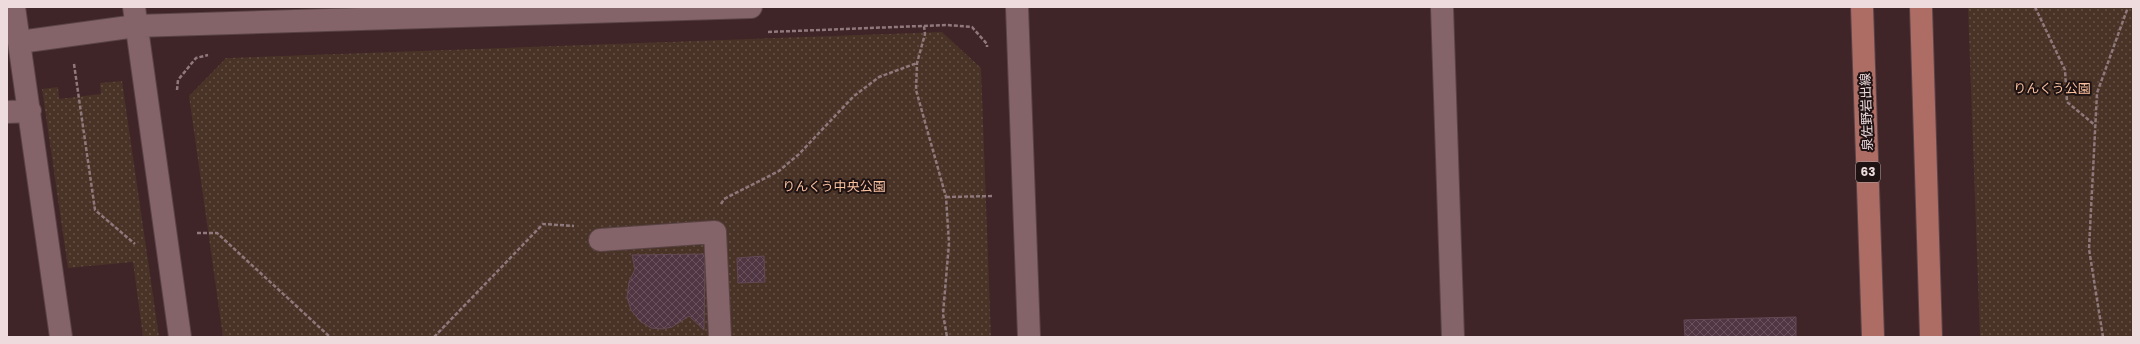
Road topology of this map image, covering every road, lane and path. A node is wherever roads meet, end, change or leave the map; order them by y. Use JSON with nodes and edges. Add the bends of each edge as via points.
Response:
{"nodes":[{"id":1,"x":14,"y":7,"type":"edge"},
{"id":2,"x":750,"y":7,"type":"edge"},
{"id":3,"x":1017,"y":7,"type":"edge"},
{"id":4,"x":1442,"y":7,"type":"edge"},
{"id":5,"x":1862,"y":7,"type":"edge"},
{"id":6,"x":1921,"y":7,"type":"edge"},
{"id":7,"x":2035,"y":7,"type":"edge"},
{"id":8,"x":2128,"y":7,"type":"edge"},
{"id":9,"x":135,"y":16,"type":"edge"},
{"id":10,"x":924,"y":26,"type":"junction"},
{"id":11,"x":765,"y":32,"type":"dead end"},
{"id":12,"x":20,"y":42,"type":"junction"},
{"id":13,"x":988,"y":51,"type":"dead end"},
{"id":14,"x":210,"y":54,"type":"dead end"},
{"id":15,"x":73,"y":57,"type":"dead end"},
{"id":16,"x":917,"y":63,"type":"junction"},
{"id":17,"x":177,"y":93,"type":"dead end"},
{"id":18,"x":30,"y":111,"type":"junction"},
{"id":19,"x":7,"y":112,"type":"edge"},
{"id":20,"x":2096,"y":126,"type":"junction"},
{"id":21,"x":994,"y":188,"type":"dead end"},
{"id":22,"x":994,"y":196,"type":"junction"},
{"id":23,"x":946,"y":197,"type":"junction"},
{"id":24,"x":994,"y":204,"type":"dead end"},
{"id":25,"x":196,"y":225,"type":"dead end"},
{"id":26,"x":715,"y":232,"type":"junction"},
{"id":27,"x":197,"y":233,"type":"junction"},
{"id":28,"x":600,"y":240,"type":"joint"},
{"id":29,"x":198,"y":241,"type":"dead end"},
{"id":30,"x":136,"y":250,"type":"dead end"},
{"id":31,"x":61,"y":337,"type":"edge"},
{"id":32,"x":180,"y":337,"type":"edge"},
{"id":33,"x":330,"y":337,"type":"edge"},
{"id":34,"x":434,"y":337,"type":"edge"},
{"id":35,"x":720,"y":337,"type":"edge"},
{"id":36,"x":947,"y":337,"type":"edge"},
{"id":37,"x":1029,"y":337,"type":"edge"},
{"id":38,"x":1453,"y":337,"type":"edge"},
{"id":39,"x":1873,"y":337,"type":"edge"},
{"id":40,"x":1931,"y":337,"type":"edge"},
{"id":41,"x":2103,"y":337,"type":"edge"}],
"edges":[{"from":1,"to":12,"type":"street"},
{"from":2,"to":9,"type":"street"},
{"from":3,"to":37,"type":"street"},
{"from":4,"to":38,"type":"street"},
{"from":5,"to":39,"type":"main road","name":"泉佐野岩出線","number":"63"},
{"from":6,"to":40,"type":"main road"},
{"from":7,"to":20,"type":"path","via":[[2065,70],[2067,102]]},
{"from":8,"to":20,"type":"path","via":[[2098,93]]},
{"from":9,"to":12,"type":"street"},
{"from":9,"to":32,"type":"street"},
{"from":10,"to":11,"type":"path"},
{"from":10,"to":13,"type":"path","via":[[972,27],[987,44]]},
{"from":10,"to":16,"type":"path","via":[[925,34]]},
{"from":12,"to":18,"type":"street"},
{"from":14,"to":17,"type":"path","via":[[196,58],[178,80]]},
{"from":15,"to":30,"type":"path","via":[[95,210],[135,242]]},
{"from":16,"to":23,"type":"path","via":[[916,90]]},
{"from":16,"to":26,"type":"path","via":[[879,77],[854,96],[779,171],[724,199],[715,216]]},
{"from":18,"to":19,"type":"street"},
{"from":18,"to":31,"type":"street"},
{"from":20,"to":41,"type":"path","via":[[2089,249]]},
{"from":21,"to":22,"type":"path"},
{"from":22,"to":23,"type":"path"},
{"from":22,"to":24,"type":"path"},
{"from":23,"to":36,"type":"path","via":[[949,243],[943,314]]},
{"from":25,"to":27,"type":"path"},
{"from":26,"to":28,"type":"street"},
{"from":26,"to":35,"type":"street"},
{"from":27,"to":29,"type":"path"},
{"from":27,"to":33,"type":"path","via":[[217,233]]},
{"from":28,"to":34,"type":"path","via":[[585,227],[543,224]]}]}
